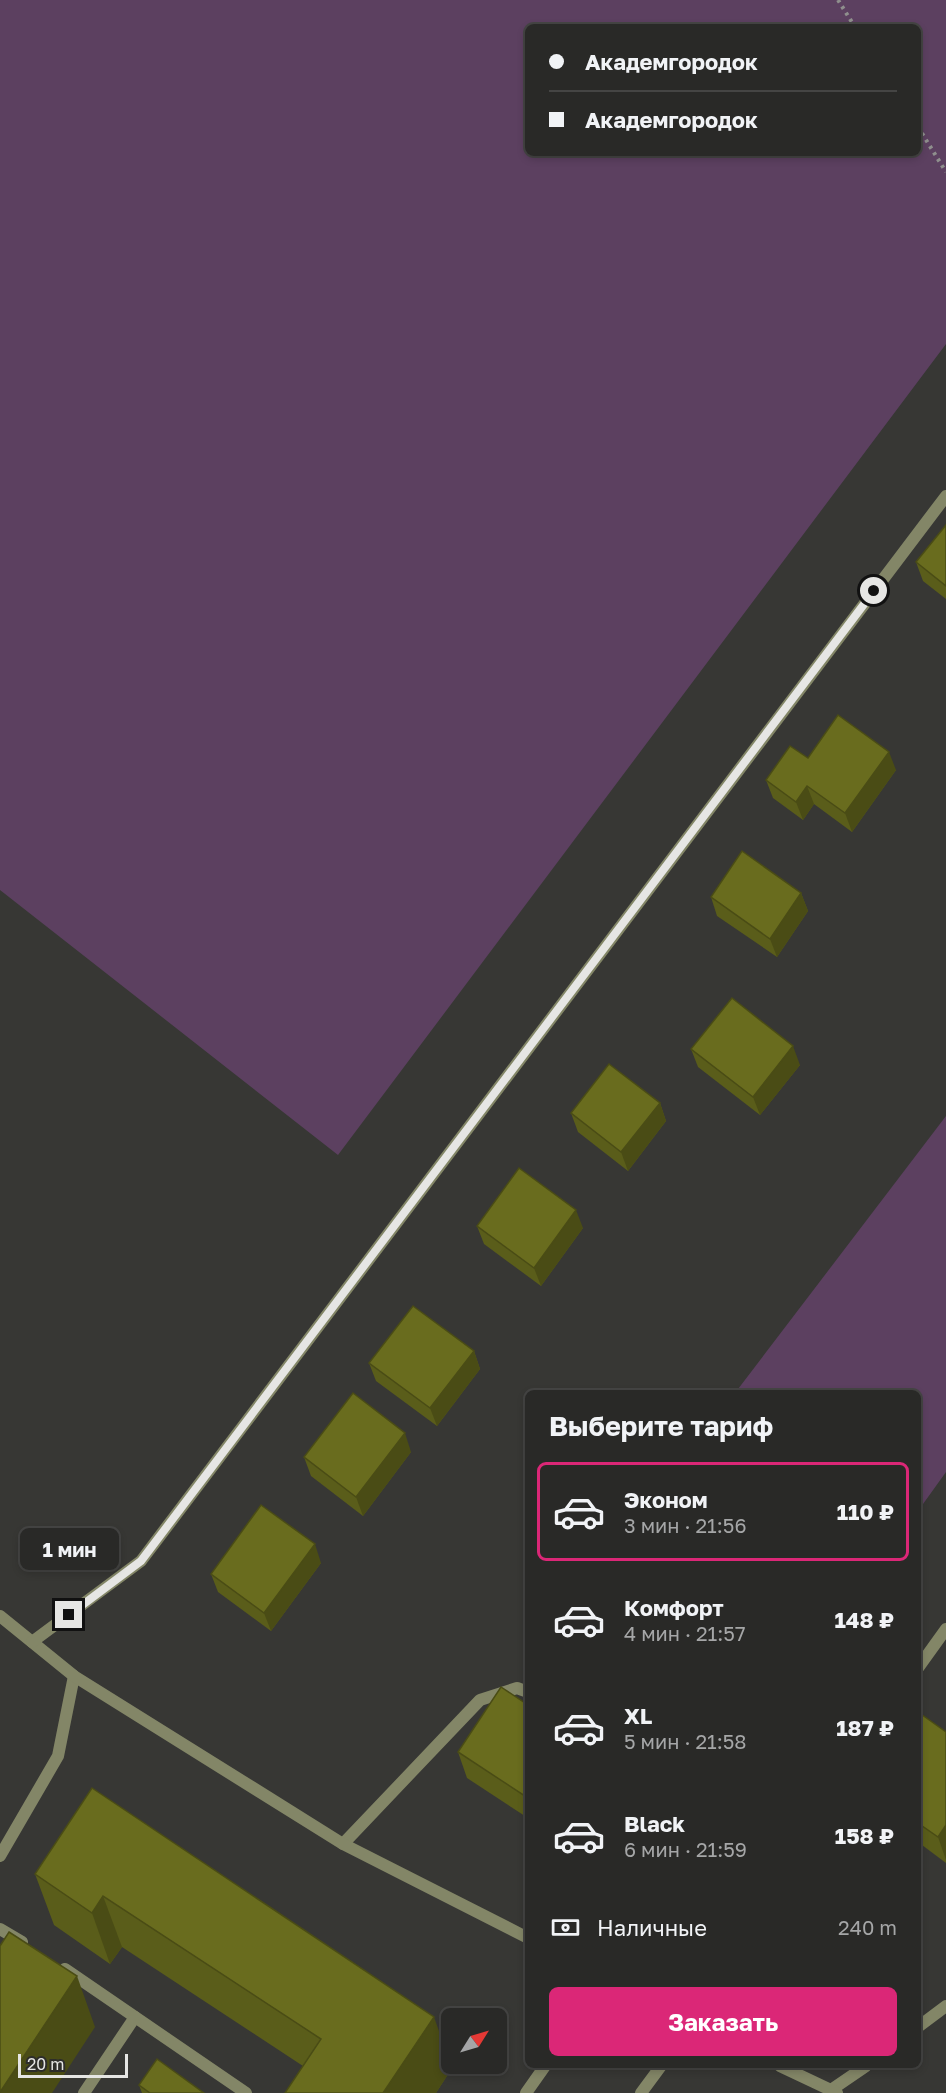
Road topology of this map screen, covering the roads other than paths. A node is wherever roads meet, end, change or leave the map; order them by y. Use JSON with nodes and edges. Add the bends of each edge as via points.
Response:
{"nodes":[{"id":1,"x":946,"y":496,"type":"edge"},
{"id":2,"x":0,"y":1616,"type":"edge"},
{"id":3,"x":946,"y":1629,"type":"edge"},
{"id":4,"x":32,"y":1642,"type":"junction"},
{"id":5,"x":921,"y":1664,"type":"edge"},
{"id":6,"x":74,"y":1676,"type":"junction"},
{"id":7,"x":525,"y":1691,"type":"edge"},
{"id":8,"x":343,"y":1844,"type":"junction"},
{"id":9,"x":0,"y":1856,"type":"edge"},
{"id":10,"x":0,"y":1929,"type":"edge"},
{"id":11,"x":525,"y":1936,"type":"edge"},
{"id":12,"x":37,"y":1951,"type":"edge"},
{"id":13,"x":55,"y":1962,"type":"edge"},
{"id":14,"x":946,"y":2006,"type":"edge"},
{"id":15,"x":135,"y":2018,"type":"junction"},
{"id":16,"x":921,"y":2025,"type":"edge"},
{"id":17,"x":544,"y":2068,"type":"edge"},
{"id":18,"x":660,"y":2068,"type":"edge"},
{"id":19,"x":784,"y":2068,"type":"edge"},
{"id":20,"x":864,"y":2068,"type":"edge"},
{"id":21,"x":834,"y":2092,"type":"edge"},
{"id":22,"x":84,"y":2093,"type":"edge"},
{"id":23,"x":246,"y":2093,"type":"edge"},
{"id":24,"x":526,"y":2093,"type":"edge"},
{"id":25,"x":641,"y":2093,"type":"edge"}],
"edges":[{"from":1,"to":4,"type":"street","via":[[141,1561]]},
{"from":2,"to":4,"type":"street"},
{"from":3,"to":5,"type":"street"},
{"from":4,"to":6,"type":"street"},
{"from":6,"to":8,"type":"street"},
{"from":6,"to":9,"type":"street","via":[[58,1756]]},
{"from":7,"to":8,"type":"street","via":[[517,1688],[480,1700]]},
{"from":8,"to":11,"type":"street"},
{"from":10,"to":12,"type":"street"},
{"from":13,"to":15,"type":"street"},
{"from":14,"to":16,"type":"street"},
{"from":15,"to":22,"type":"street"},
{"from":15,"to":23,"type":"street"},
{"from":17,"to":24,"type":"street"},
{"from":18,"to":25,"type":"street"},
{"from":19,"to":21,"type":"street"},
{"from":20,"to":21,"type":"street"}]}
